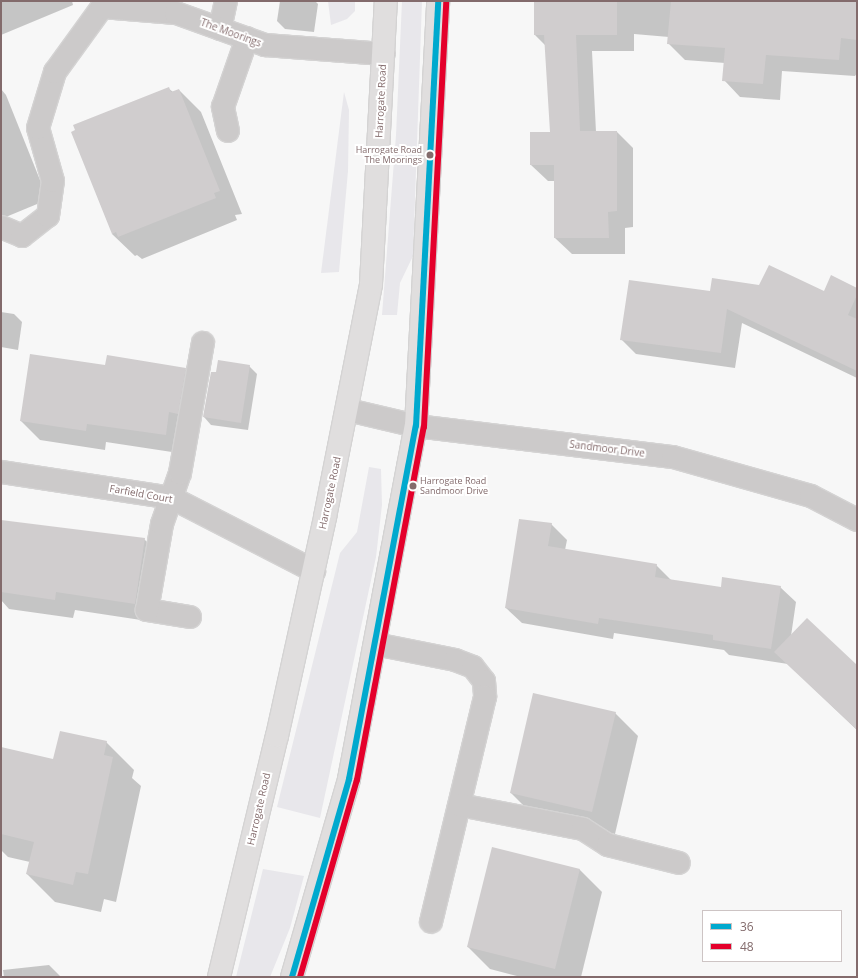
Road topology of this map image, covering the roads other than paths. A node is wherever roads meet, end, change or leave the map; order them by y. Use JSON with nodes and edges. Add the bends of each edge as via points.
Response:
{"nodes":[{"id":1,"x":226,"y":1,"type":"edge"},
{"id":2,"x":386,"y":1,"type":"edge"},
{"id":3,"x":438,"y":1,"type":"edge"},
{"id":4,"x":102,"y":4,"type":"edge"},
{"id":5,"x":220,"y":29,"type":"junction"},
{"id":6,"x":247,"y":38,"type":"junction"},
{"id":7,"x":384,"y":54,"type":"junction"},
{"id":8,"x":228,"y":131,"type":"dead end"},
{"id":9,"x":1,"y":227,"type":"edge"},
{"id":10,"x":204,"y":344,"type":"dead end"},
{"id":11,"x":348,"y":410,"type":"junction"},
{"id":12,"x":416,"y":426,"type":"junction"},
{"id":13,"x":1,"y":472,"type":"edge"},
{"id":14,"x":172,"y":498,"type":"junction"},
{"id":15,"x":857,"y":520,"type":"edge"},
{"id":16,"x":314,"y":571,"type":"junction"},
{"id":17,"x":190,"y":617,"type":"dead end"},
{"id":18,"x":375,"y":644,"type":"junction"},
{"id":19,"x":460,"y":805,"type":"junction"},
{"id":20,"x":679,"y":863,"type":"dead end"},
{"id":21,"x":431,"y":922,"type":"dead end"},
{"id":22,"x":218,"y":977,"type":"edge"},
{"id":23,"x":292,"y":977,"type":"edge"}],
"edges":[{"from":1,"to":5,"type":"street"},
{"from":2,"to":7,"type":"highway","name":"Harrogate Road"},
{"from":3,"to":12,"type":"highway"},
{"from":4,"to":5,"type":"street","name":"The Moorings","via":[[176,13]]},
{"from":4,"to":9,"type":"street","name":"The Moorings","via":[[78,32],[55,72],[44,81],[38,128],[53,181],[48,216],[22,236]]},
{"from":5,"to":6,"type":"street","name":"The Moorings"},
{"from":6,"to":7,"type":"street","name":"The Moorings","via":[[265,45]]},
{"from":6,"to":8,"type":"street","via":[[223,107]]},
{"from":7,"to":11,"type":"highway","name":"Harrogate Road","via":[[371,284]]},
{"from":10,"to":14,"type":"street","via":[[180,474]]},
{"from":11,"to":12,"type":"street","name":"Sandmoor Drive"},
{"from":11,"to":16,"type":"highway","name":"Harrogate Road"},
{"from":12,"to":15,"type":"street","name":"Sandmoor Drive","via":[[673,457],[811,496]]},
{"from":12,"to":18,"type":"highway"},
{"from":13,"to":14,"type":"street","name":"Farfield Court"},
{"from":14,"to":16,"type":"street","name":"Farfield Court"},
{"from":14,"to":17,"type":"street","via":[[162,524],[147,610]]},
{"from":16,"to":22,"type":"highway","name":"Harrogate Road"},
{"from":18,"to":19,"type":"street","via":[[455,660],[472,667],[484,681],[486,697]]},
{"from":18,"to":23,"type":"highway","via":[[349,778]]},
{"from":19,"to":20,"type":"street","via":[[583,829],[608,846]]},
{"from":19,"to":21,"type":"street"}]}
